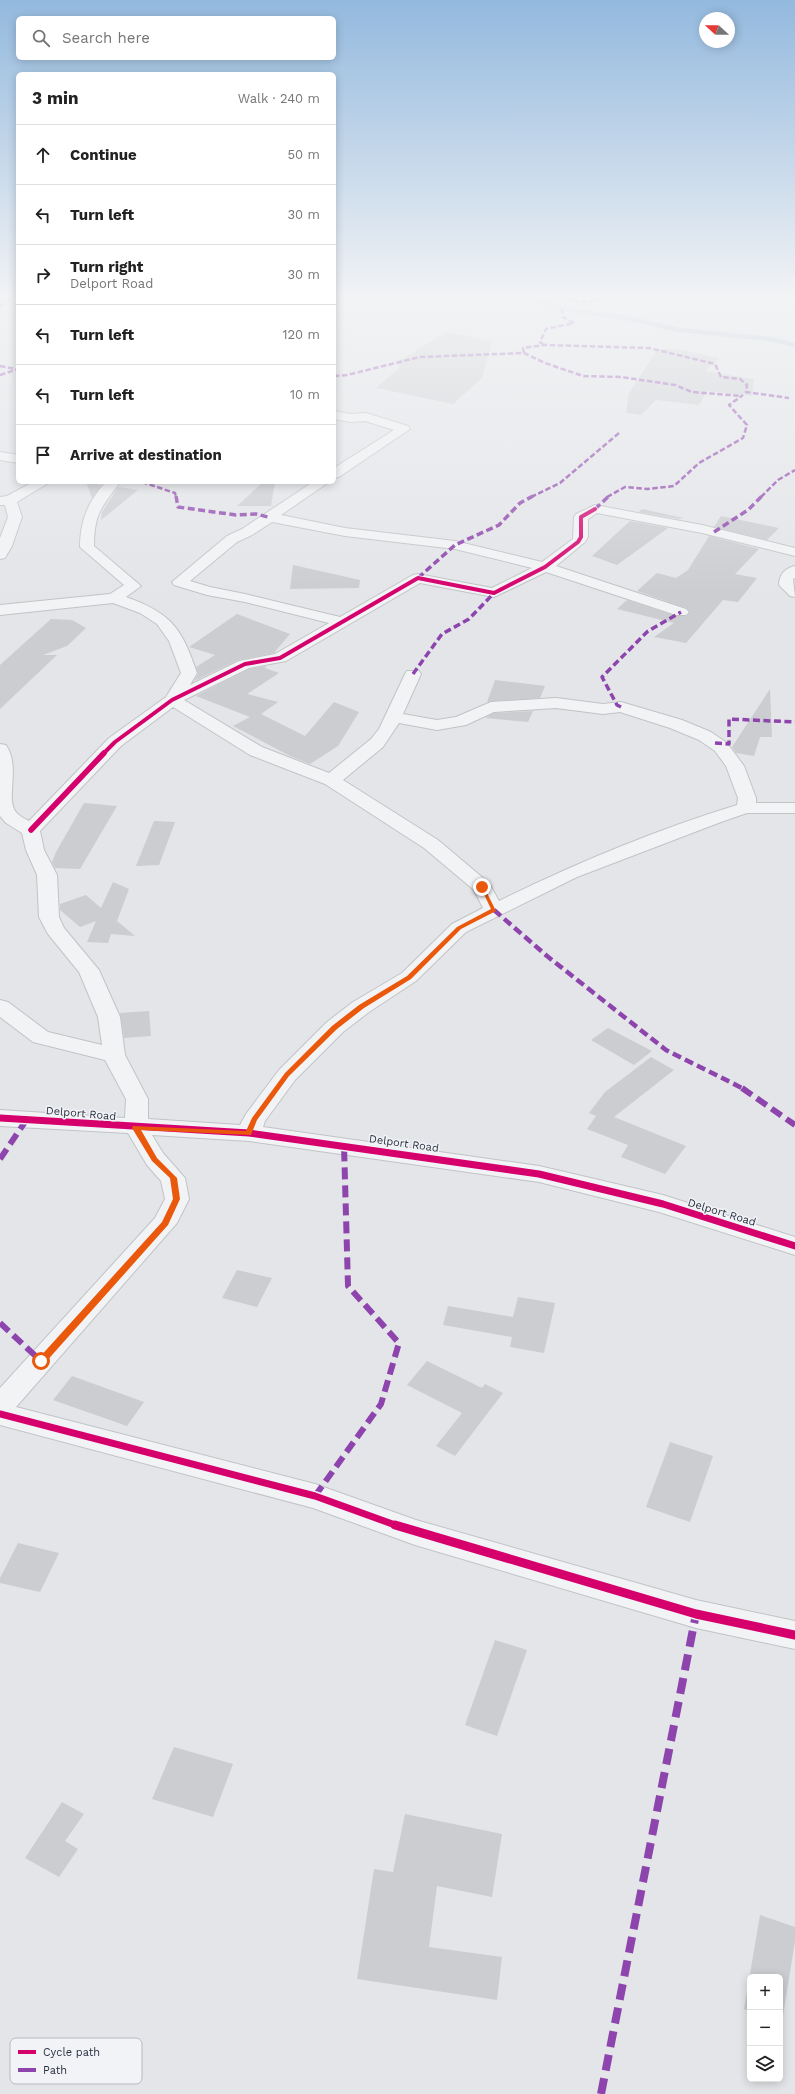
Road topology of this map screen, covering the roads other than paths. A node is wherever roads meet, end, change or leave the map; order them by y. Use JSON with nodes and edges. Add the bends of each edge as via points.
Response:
{"nodes":[{"id":1,"x":336,"y":415,"type":"edge"},
{"id":2,"x":0,"y":456,"type":"edge"},
{"id":3,"x":16,"y":459,"type":"edge"},
{"id":4,"x":336,"y":473,"type":"edge"},
{"id":5,"x":39,"y":484,"type":"edge"},
{"id":6,"x":111,"y":484,"type":"edge"},
{"id":7,"x":319,"y":484,"type":"edge"},
{"id":8,"x":5,"y":500,"type":"edge"},
{"id":9,"x":268,"y":517,"type":"junction"},
{"id":10,"x":795,"y":552,"type":"edge"},
{"id":11,"x":0,"y":555,"type":"edge"},
{"id":12,"x":545,"y":567,"type":"junction"},
{"id":13,"x":795,"y":570,"type":"edge"},
{"id":14,"x":795,"y":593,"type":"edge"},
{"id":15,"x":114,"y":598,"type":"junction"},
{"id":16,"x":0,"y":610,"type":"edge"},
{"id":17,"x":681,"y":612,"type":"dead end"},
{"id":18,"x":343,"y":622,"type":"junction"},
{"id":19,"x":413,"y":674,"type":"dead end"},
{"id":20,"x":172,"y":700,"type":"junction"},
{"id":21,"x":393,"y":717,"type":"junction"},
{"id":22,"x":0,"y":748,"type":"edge"},
{"id":23,"x":331,"y":780,"type":"junction"},
{"id":24,"x":746,"y":808,"type":"junction"},
{"id":25,"x":795,"y":808,"type":"edge"},
{"id":26,"x":31,"y":830,"type":"junction"},
{"id":27,"x":494,"y":910,"type":"junction"},
{"id":28,"x":0,"y":1007,"type":"edge"},
{"id":29,"x":114,"y":1055,"type":"junction"},
{"id":30,"x":0,"y":1118,"type":"edge"},
{"id":31,"x":136,"y":1128,"type":"junction"},
{"id":32,"x":249,"y":1134,"type":"junction"},
{"id":33,"x":795,"y":1246,"type":"edge"},
{"id":34,"x":0,"y":1406,"type":"edge"},
{"id":35,"x":0,"y":1414,"type":"edge"},
{"id":36,"x":795,"y":1635,"type":"edge"}],
"edges":[{"from":1,"to":4,"type":"street","via":[[366,418],[404,429]]},
{"from":2,"to":3,"type":"street"},
{"from":5,"to":8,"type":"street"},
{"from":6,"to":15,"type":"street","via":[[92,509],[87,547],[134,586]]},
{"from":7,"to":9,"type":"street"},
{"from":8,"to":11,"type":"street","via":[[15,517],[10,526],[7,545]]},
{"from":9,"to":12,"type":"street","via":[[345,532],[455,545]]},
{"from":9,"to":18,"type":"street","via":[[232,539],[179,582],[206,591]]},
{"from":10,"to":12,"type":"street","via":[[702,529],[595,509],[581,517],[581,537],[578,542]]},
{"from":12,"to":17,"type":"street"},
{"from":12,"to":18,"type":"street","via":[[494,593],[418,578]]},
{"from":13,"to":14,"type":"street","via":[[786,578],[786,585]]},
{"from":15,"to":16,"type":"street"},
{"from":15,"to":20,"type":"street","via":[[154,614],[172,632],[181,648],[189,673]]},
{"from":18,"to":20,"type":"street","via":[[280,658],[245,664]]},
{"from":19,"to":21,"type":"street"},
{"from":20,"to":23,"type":"street","via":[[256,752]]},
{"from":20,"to":26,"type":"street","via":[[116,742]]},
{"from":21,"to":23,"type":"street","via":[[377,743]]},
{"from":21,"to":24,"type":"street","via":[[437,725],[460,721],[491,707],[556,703],[603,709],[621,707],[676,724],[705,736],[721,747],[735,766],[747,798]]},
{"from":22,"to":26,"type":"street","via":[[5,771],[1,804],[7,814]]},
{"from":23,"to":27,"type":"street","via":[[431,844],[482,887]]},
{"from":24,"to":25,"type":"street"},
{"from":24,"to":27,"type":"street","via":[[570,873]]},
{"from":26,"to":29,"type":"street","via":[[35,850],[47,875],[49,917],[55,930],[88,970],[109,1017]]},
{"from":27,"to":32,"type":"street","via":[[459,928],[409,977],[334,1027],[287,1075],[254,1119]]},
{"from":28,"to":29,"type":"street","via":[[42,1037]]},
{"from":29,"to":31,"type":"street","via":[[137,1098]]},
{"from":30,"to":31,"type":"street","name":"Delport Road"},
{"from":31,"to":32,"type":"street","name":"Delport Road"},
{"from":31,"to":34,"type":"street","via":[[155,1160],[173,1178],[176,1199],[165,1223]]},
{"from":32,"to":33,"type":"street","name":"Delport Road","via":[[351,1146],[539,1174],[663,1204]]},
{"from":35,"to":36,"type":"street","via":[[315,1496],[415,1532],[696,1614]]}]}
